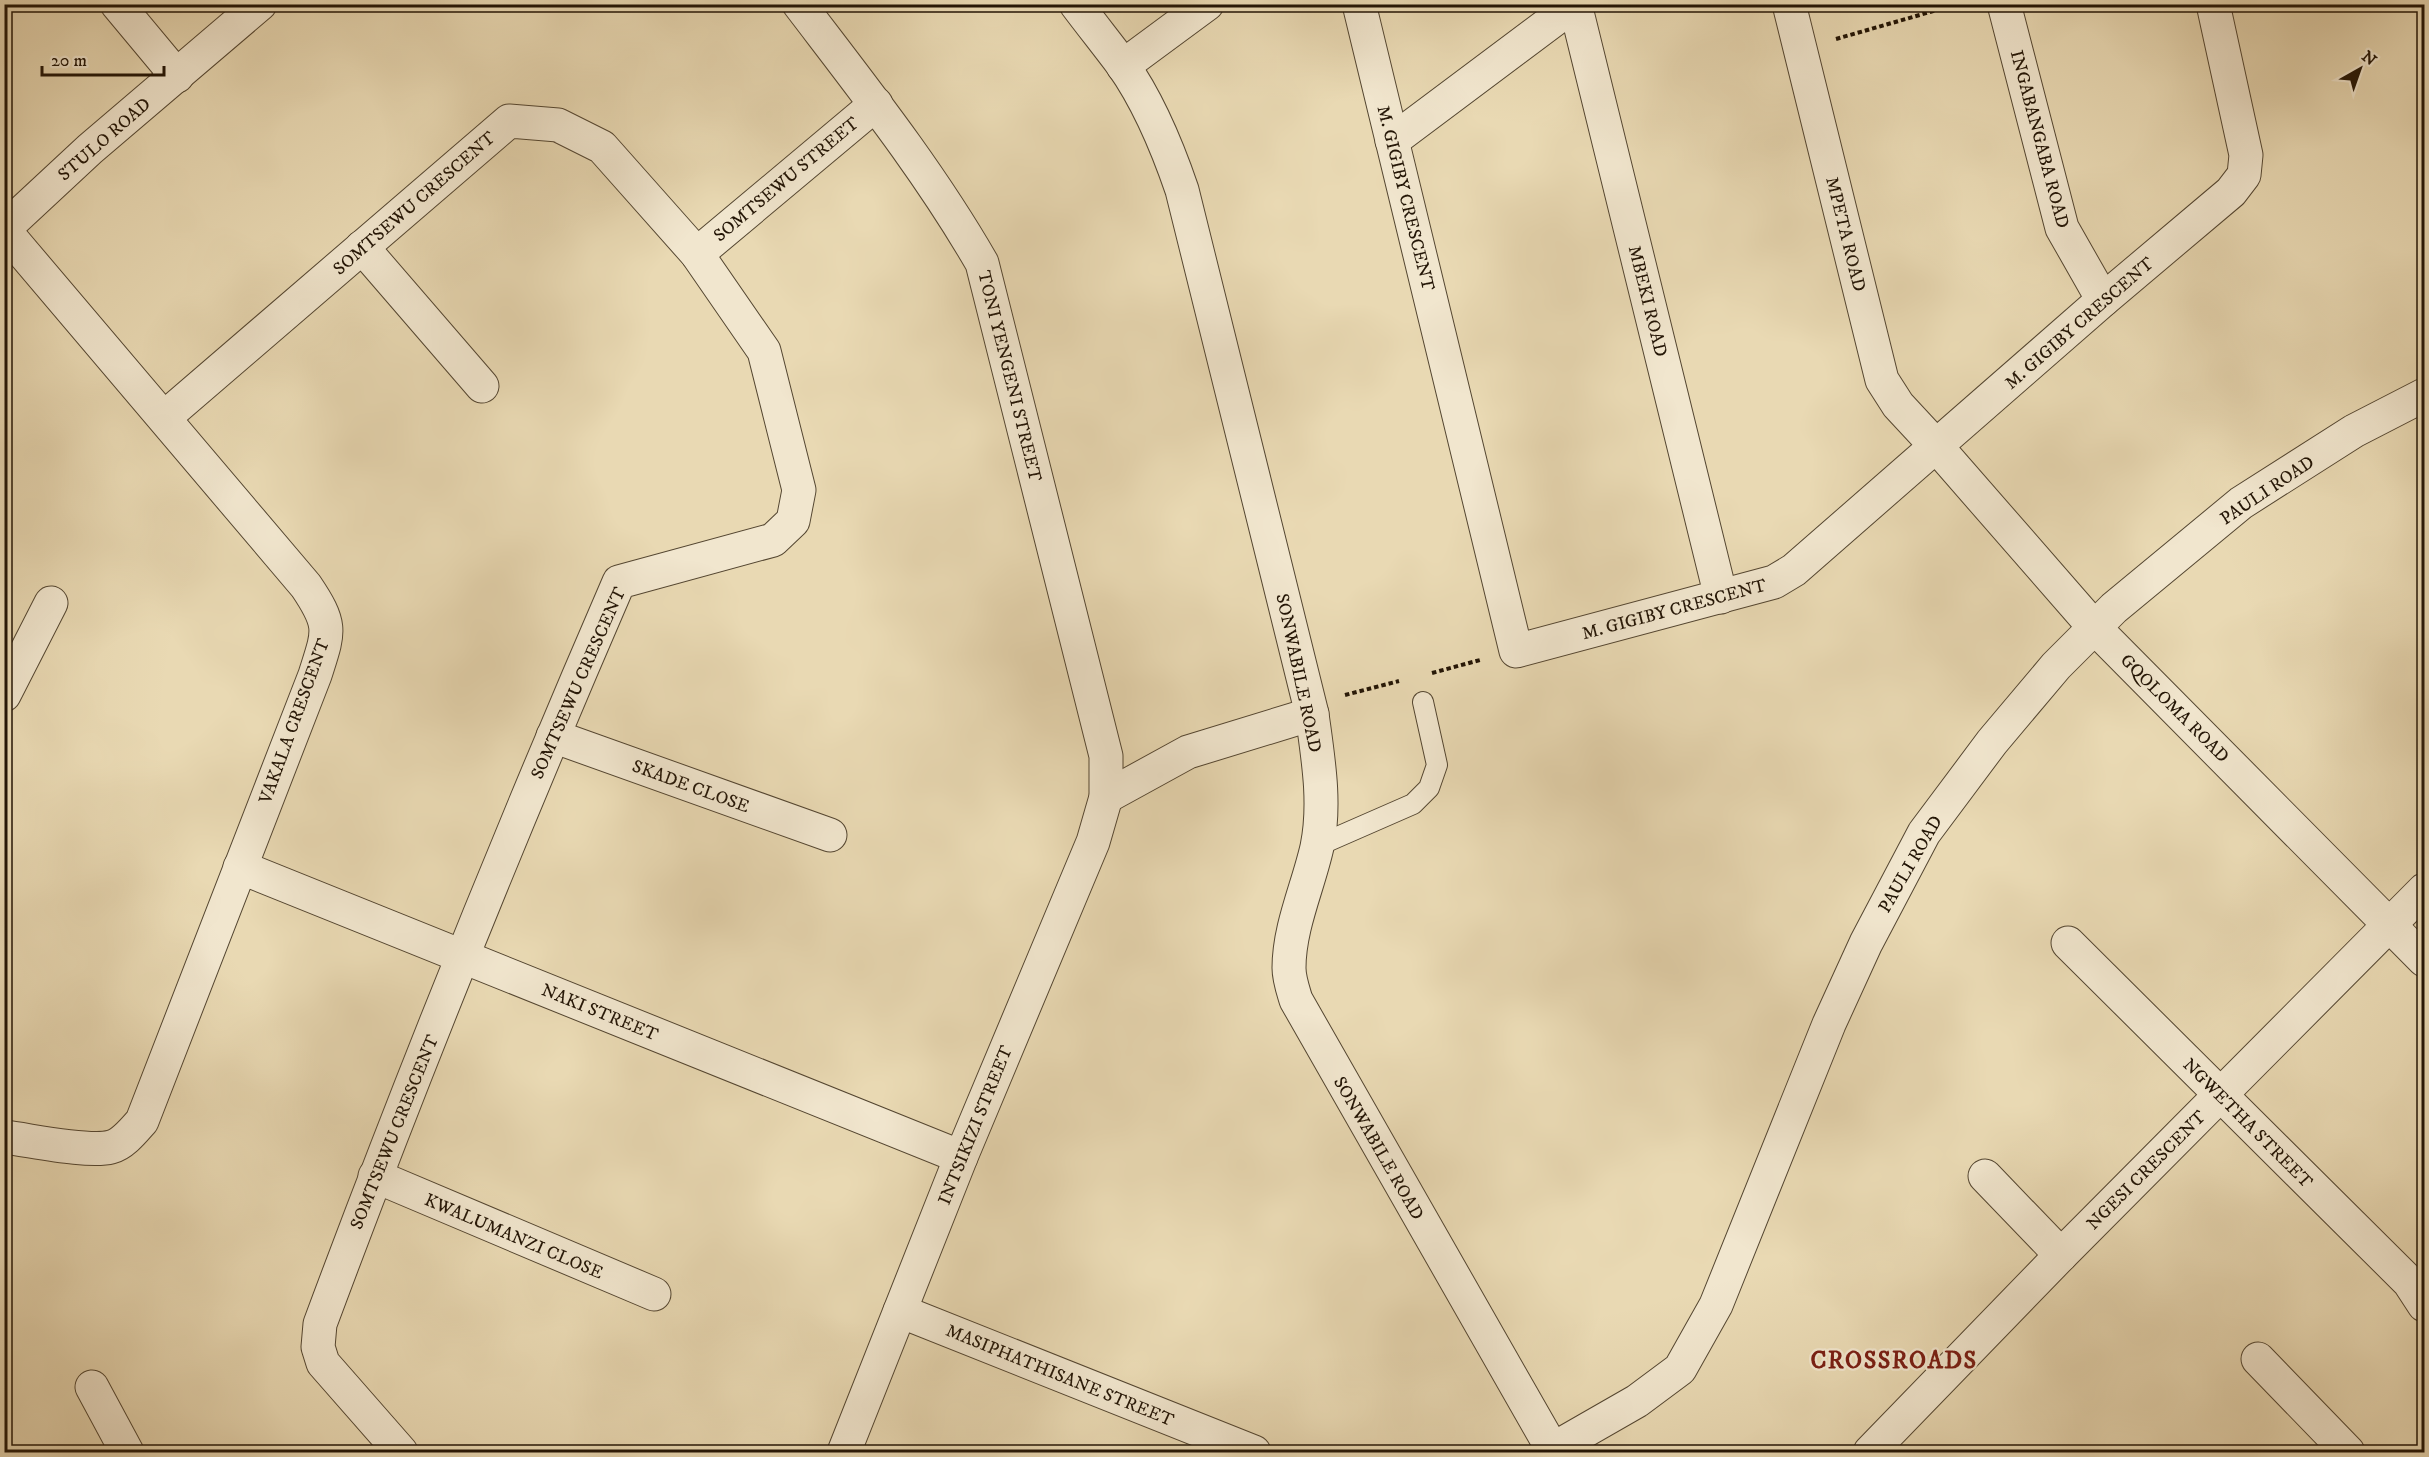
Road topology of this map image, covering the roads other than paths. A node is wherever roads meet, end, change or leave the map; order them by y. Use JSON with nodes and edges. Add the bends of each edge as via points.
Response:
{"nodes":[{"id":1,"x":117,"y":4,"type":"edge"},
{"id":2,"x":261,"y":4,"type":"edge"},
{"id":3,"x":799,"y":4,"type":"edge"},
{"id":4,"x":1076,"y":4,"type":"edge"},
{"id":5,"x":1207,"y":4,"type":"edge"},
{"id":6,"x":1359,"y":4,"type":"edge"},
{"id":7,"x":1575,"y":4,"type":"edge"},
{"id":8,"x":1789,"y":4,"type":"edge"},
{"id":9,"x":2004,"y":4,"type":"edge"},
{"id":10,"x":2213,"y":4,"type":"edge"},
{"id":11,"x":1123,"y":66,"type":"junction"},
{"id":12,"x":177,"y":76,"type":"junction"},
{"id":13,"x":876,"y":104,"type":"junction"},
{"id":14,"x":1392,"y":141,"type":"junction"},
{"id":15,"x":4,"y":230,"type":"edge"},
{"id":16,"x":362,"y":247,"type":"junction"},
{"id":17,"x":697,"y":254,"type":"junction"},
{"id":18,"x":2103,"y":300,"type":"junction"},
{"id":19,"x":482,"y":386,"type":"dead end"},
{"id":20,"x":2424,"y":395,"type":"edge"},
{"id":21,"x":165,"y":417,"type":"junction"},
{"id":22,"x":1937,"y":447,"type":"junction"},
{"id":23,"x":1721,"y":597,"type":"junction"},
{"id":24,"x":51,"y":603,"type":"dead end"},
{"id":25,"x":2094,"y":627,"type":"junction"},
{"id":26,"x":4,"y":695,"type":"edge"},
{"id":27,"x":1423,"y":702,"type":"dead end"},
{"id":28,"x":1312,"y":714,"type":"junction"},
{"id":29,"x":553,"y":736,"type":"junction"},
{"id":30,"x":1106,"y":797,"type":"junction"},
{"id":31,"x":830,"y":835,"type":"dead end"},
{"id":32,"x":1317,"y":846,"type":"junction"},
{"id":33,"x":240,"y":867,"type":"junction"},
{"id":34,"x":2424,"y":890,"type":"edge"},
{"id":35,"x":2390,"y":925,"type":"junction"},
{"id":36,"x":2068,"y":943,"type":"dead end"},
{"id":37,"x":464,"y":956,"type":"junction"},
{"id":38,"x":2424,"y":960,"type":"edge"},
{"id":39,"x":2220,"y":1095,"type":"junction"},
{"id":40,"x":4,"y":1137,"type":"edge"},
{"id":41,"x":961,"y":1157,"type":"junction"},
{"id":42,"x":375,"y":1176,"type":"junction"},
{"id":43,"x":1985,"y":1176,"type":"dead end"},
{"id":44,"x":2061,"y":1255,"type":"junction"},
{"id":45,"x":654,"y":1294,"type":"dead end"},
{"id":46,"x":2424,"y":1305,"type":"edge"},
{"id":47,"x":900,"y":1311,"type":"junction"},
{"id":48,"x":2258,"y":1359,"type":"dead end"},
{"id":49,"x":92,"y":1388,"type":"dead end"},
{"id":50,"x":117,"y":1449,"type":"edge"},
{"id":51,"x":401,"y":1452,"type":"edge"},
{"id":52,"x":844,"y":1452,"type":"edge"},
{"id":53,"x":1254,"y":1452,"type":"edge"},
{"id":54,"x":1552,"y":1452,"type":"edge"},
{"id":55,"x":1870,"y":1452,"type":"edge"},
{"id":56,"x":2348,"y":1452,"type":"edge"}],
"edges":[{"from":1,"to":12,"type":"street"},
{"from":2,"to":12,"type":"street","name":"STULO ROAD"},
{"from":3,"to":13,"type":"street","name":"TONI YENGENI STREET"},
{"from":4,"to":11,"type":"street","name":"SONWABILE ROAD"},
{"from":5,"to":11,"type":"street"},
{"from":6,"to":14,"type":"street","name":"M. GIGIBY CRESCENT"},
{"from":7,"to":14,"type":"street"},
{"from":7,"to":23,"type":"street","name":"MBEKI ROAD"},
{"from":8,"to":22,"type":"street","name":"MPETA ROAD","via":[[1882,380],[1898,405]]},
{"from":9,"to":18,"type":"street","name":"INGABANGABA ROAD","via":[[2062,228]]},
{"from":10,"to":18,"type":"street","name":"M. GIGIBY CRESCENT","via":[[2246,148],[2244,175],[2231,192]]},
{"from":11,"to":28,"type":"street","name":"SONWABILE ROAD","via":[[1167,148],[1182,190]]},
{"from":12,"to":15,"type":"street","name":"STULO ROAD","via":[[90,149]]},
{"from":13,"to":17,"type":"street","name":"SOMTSEWU STREET"},
{"from":13,"to":30,"type":"street","name":"TONI YENGENI STREET","via":[[982,263],[1106,756]]},
{"from":14,"to":23,"type":"street","name":"M. GIGIBY CRESCENT","via":[[1516,651]]},
{"from":15,"to":21,"type":"street","name":"VAKALA CRESCENT"},
{"from":16,"to":17,"type":"street","name":"SOMTSEWU CRESCENT","via":[[509,122],[558,125],[602,147]]},
{"from":16,"to":19,"type":"street"},
{"from":16,"to":21,"type":"street","name":"SOMTSEWU CRESCENT"},
{"from":17,"to":29,"type":"street","name":"SOMTSEWU CRESCENT","via":[[764,351],[799,490],[793,521],[773,540],[619,582]]},
{"from":18,"to":22,"type":"street","name":"M. GIGIBY CRESCENT"},
{"from":20,"to":25,"type":"street","name":"PAULI ROAD","via":[[2354,431],[2241,503]]},
{"from":21,"to":33,"type":"street","name":"VAKALA CRESCENT","via":[[306,586],[327,629],[315,675]]},
{"from":22,"to":23,"type":"street","name":"M. GIGIBY CRESCENT","via":[[1794,570],[1774,582]]},
{"from":22,"to":25,"type":"street","name":"GQOLOMA ROAD"},
{"from":24,"to":26,"type":"street"},
{"from":25,"to":35,"type":"street","name":"GQOLOMA ROAD"},
{"from":25,"to":54,"type":"street","name":"PAULI ROAD","via":[[1999,734],[1924,833],[1828,1024],[1716,1305],[1680,1369],[1637,1401]]},
{"from":27,"to":32,"type":"lane","via":[[1437,765],[1429,788],[1413,804]]},
{"from":28,"to":30,"type":"street","via":[[1188,752]]},
{"from":28,"to":32,"type":"street","name":"SONWABILE ROAD","via":[[1322,811]]},
{"from":29,"to":31,"type":"street","name":"SKADE CLOSE"},
{"from":29,"to":37,"type":"street","name":"SOMTSEWU CRESCENT"},
{"from":30,"to":41,"type":"street","name":"INTSIKIZI STREET","via":[[1093,842]]},
{"from":32,"to":54,"type":"street","name":"SONWABILE ROAD","via":[[1291,940],[1289,970],[1296,1000]]},
{"from":33,"to":37,"type":"street","name":"NAKI STREET"},
{"from":33,"to":40,"type":"street","name":"VAKALA CRESCENT","via":[[142,1121],[132,1133],[112,1147],[93,1149]]},
{"from":34,"to":35,"type":"street","name":"NGESI CRESCENT"},
{"from":35,"to":38,"type":"street","name":"GQOLOMA ROAD"},
{"from":35,"to":39,"type":"street","name":"NGESI CRESCENT"},
{"from":36,"to":39,"type":"street","name":"NGWETHA STREET"},
{"from":37,"to":41,"type":"street","name":"NAKI STREET"},
{"from":37,"to":42,"type":"street","name":"SOMTSEWU CRESCENT"},
{"from":39,"to":44,"type":"street","name":"NGESI CRESCENT"},
{"from":39,"to":46,"type":"street","name":"NGWETHA STREET","via":[[2409,1282]]},
{"from":41,"to":47,"type":"street","name":"INTSIKIZI STREET"},
{"from":42,"to":45,"type":"street","name":"KWALUMANZI CLOSE"},
{"from":42,"to":51,"type":"street","name":"SOMTSEWU CRESCENT","via":[[320,1324],[318,1347],[333,1376]]},
{"from":43,"to":44,"type":"street"},
{"from":44,"to":55,"type":"street","name":"NGESI CRESCENT"},
{"from":47,"to":52,"type":"street","name":"INTSIKIZI STREET"},
{"from":47,"to":53,"type":"street","name":"MASIPHATHISANE STREET"},
{"from":48,"to":56,"type":"street"},
{"from":49,"to":50,"type":"street"}]}
